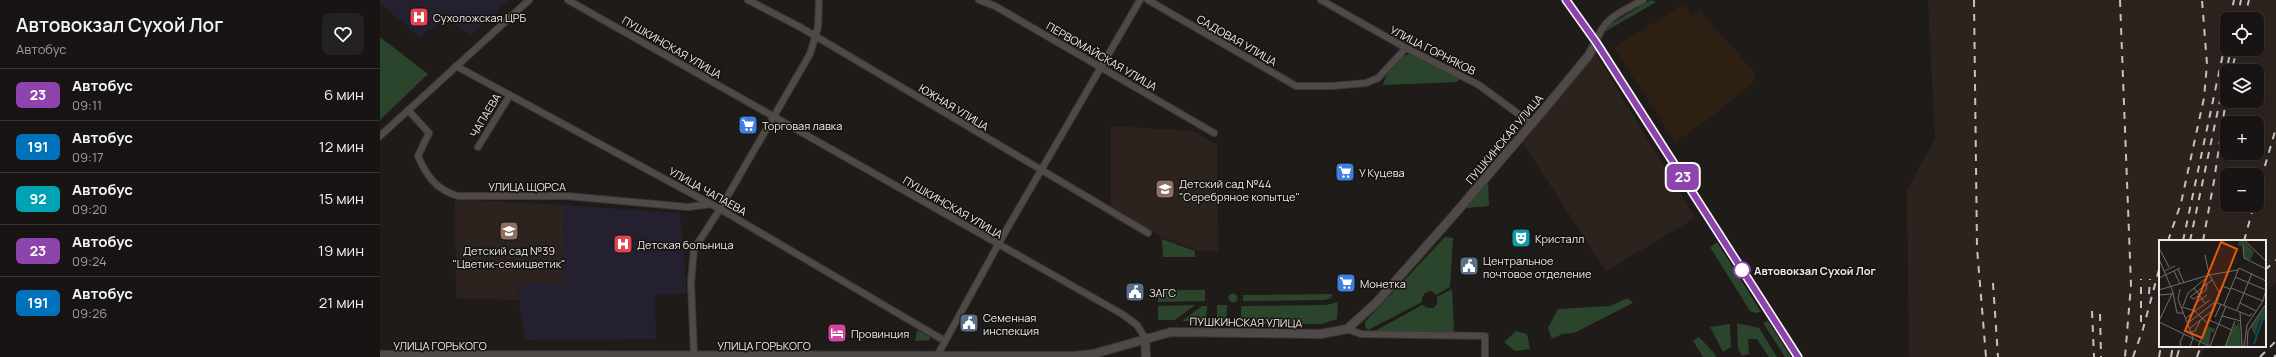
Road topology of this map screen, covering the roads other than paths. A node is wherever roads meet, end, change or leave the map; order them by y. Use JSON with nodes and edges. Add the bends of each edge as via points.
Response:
{"nodes":[{"id":1,"x":529,"y":0,"type":"edge"},
{"id":2,"x":568,"y":0,"type":"edge"},
{"id":3,"x":748,"y":0,"type":"edge"},
{"id":4,"x":819,"y":0,"type":"edge"},
{"id":5,"x":978,"y":0,"type":"edge"},
{"id":6,"x":1140,"y":0,"type":"edge"},
{"id":7,"x":1148,"y":0,"type":"edge"},
{"id":8,"x":1321,"y":0,"type":"edge"},
{"id":9,"x":1566,"y":0,"type":"edge"},
{"id":10,"x":1643,"y":0,"type":"edge"},
{"id":11,"x":816,"y":37,"type":"junction"},
{"id":12,"x":1596,"y":42,"type":"junction"},
{"id":13,"x":1406,"y":48,"type":"junction"},
{"id":14,"x":456,"y":66,"type":"junction"},
{"id":15,"x":1100,"y":67,"type":"junction"},
{"id":16,"x":510,"y":94,"type":"junction"},
{"id":17,"x":408,"y":110,"type":"junction"},
{"id":18,"x":772,"y":117,"type":"junction"},
{"id":19,"x":1532,"y":124,"type":"junction"},
{"id":20,"x":1214,"y":133,"type":"dead end"},
{"id":21,"x":380,"y":136,"type":"edge"},
{"id":22,"x":478,"y":147,"type":"dead end"},
{"id":23,"x":1042,"y":170,"type":"junction"},
{"id":24,"x":712,"y":204,"type":"junction"},
{"id":25,"x":720,"y":209,"type":"junction"},
{"id":26,"x":1148,"y":233,"type":"dead end"},
{"id":27,"x":998,"y":245,"type":"junction"},
{"id":28,"x":1347,"y":329,"type":"junction"},
{"id":29,"x":1145,"y":338,"type":"junction"},
{"id":30,"x":945,"y":341,"type":"junction"},
{"id":31,"x":380,"y":355,"type":"edge"},
{"id":32,"x":694,"y":355,"type":"junction"},
{"id":33,"x":861,"y":356,"type":"edge"},
{"id":34,"x":937,"y":356,"type":"edge"},
{"id":35,"x":768,"y":357,"type":"edge"},
{"id":36,"x":1146,"y":357,"type":"edge"},
{"id":37,"x":1485,"y":357,"type":"edge"},
{"id":38,"x":1798,"y":357,"type":"edge"}],
"edges":[{"from":1,"to":14,"type":"street"},
{"from":2,"to":18,"type":"street","name":"ПУШКИНСКАЯ УЛИЦА"},
{"from":3,"to":11,"type":"street","name":"ЮЖНАЯ УЛИЦА"},
{"from":4,"to":11,"type":"street"},
{"from":5,"to":15,"type":"street","name":"ПЕРВОМАЙСКАЯ УЛИЦА","via":[[995,6]]},
{"from":6,"to":15,"type":"street"},
{"from":7,"to":13,"type":"street","name":"САДОВАЯ УЛИЦА","via":[[1296,86],[1332,86],[1378,78]]},
{"from":8,"to":13,"type":"street","name":"УЛИЦА ГОРНЯКОВ"},
{"from":9,"to":12,"type":"street"},
{"from":10,"to":12,"type":"street","name":"ПУШКИНСКАЯ УЛИЦА","via":[[1607,20]]},
{"from":11,"to":18,"type":"street","via":[[810,54]]},
{"from":11,"to":23,"type":"street","name":"ЮЖНАЯ УЛИЦА"},
{"from":12,"to":19,"type":"street","name":"ПУШКИНСКАЯ УЛИЦА","via":[[1589,55]]},
{"from":12,"to":38,"type":"street"},
{"from":13,"to":19,"type":"street","name":"УЛИЦА ГОРНЯКОВ","via":[[1479,85]]},
{"from":14,"to":16,"type":"street","name":"УЛИЦА ЧАПАЕВА"},
{"from":14,"to":17,"type":"street"},
{"from":15,"to":20,"type":"street","name":"ПЕРВОМАЙСКАЯ УЛИЦА"},
{"from":15,"to":23,"type":"street"},
{"from":16,"to":22,"type":"street","name":"ЧАПАЕВА"},
{"from":16,"to":24,"type":"street","name":"УЛИЦА ЧАПАЕВА"},
{"from":17,"to":21,"type":"street"},
{"from":17,"to":24,"type":"street","name":"УЛИЦА ЩОРСА","via":[[429,133],[418,156],[425,174],[449,194],[567,196],[688,207]]},
{"from":18,"to":25,"type":"street"},
{"from":18,"to":27,"type":"street","name":"ПУШКИНСКАЯ УЛИЦА"},
{"from":19,"to":28,"type":"street","name":"ПУШКИНСКАЯ УЛИЦА","via":[[1376,303]]},
{"from":23,"to":26,"type":"street","name":"ЮЖНАЯ УЛИЦА"},
{"from":23,"to":27,"type":"street"},
{"from":24,"to":25,"type":"street","name":"УЛИЦА ЧАПАЕВА"},
{"from":25,"to":30,"type":"street","name":"УЛИЦА ЧАПАЕВА"},
{"from":25,"to":32,"type":"street","via":[[698,240],[692,260]]},
{"from":27,"to":29,"type":"street","name":"ПУШКИНСКАЯ УЛИЦА","via":[[1122,314],[1137,325]]},
{"from":27,"to":30,"type":"street"},
{"from":28,"to":29,"type":"street","name":"ПУШКИНСКАЯ УЛИЦА","via":[[1322,334],[1171,332]]},
{"from":28,"to":37,"type":"street","name":"ПУШКИНСКАЯ УЛИЦА","via":[[1361,334],[1485,336]]},
{"from":29,"to":34,"type":"street","name":"УЛИЦА ГОРЬКОГО","via":[[1093,354],[1073,356]]},
{"from":29,"to":36,"type":"street"},
{"from":30,"to":34,"type":"street"},
{"from":31,"to":32,"type":"street","name":"УЛИЦА ГОРЬКОГО"},
{"from":32,"to":35,"type":"street","name":"УЛИЦА ГОРЬКОГО"},
{"from":33,"to":34,"type":"street","name":"УЛИЦА ГОРЬКОГО"},
{"from":33,"to":35,"type":"street","name":"УЛИЦА ГОРЬКОГО"}]}
